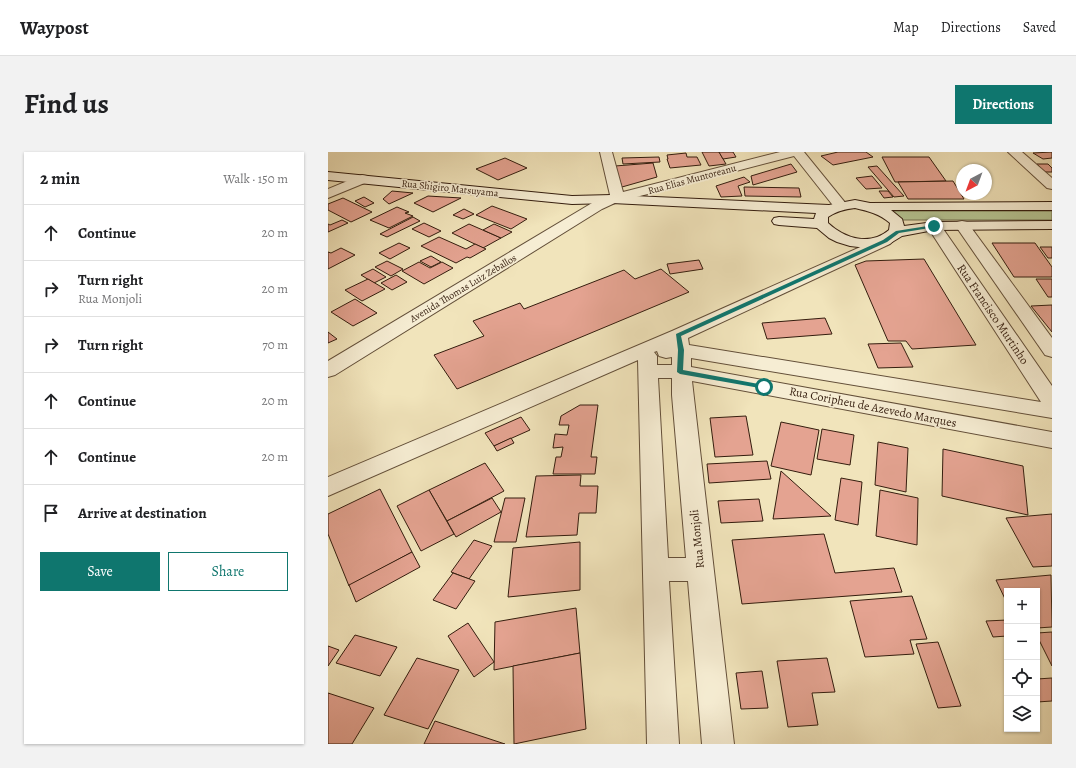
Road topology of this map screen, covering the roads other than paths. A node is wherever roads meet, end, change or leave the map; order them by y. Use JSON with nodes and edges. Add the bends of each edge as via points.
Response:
{"nodes":[{"id":1,"x":606,"y":152,"type":"edge"},
{"id":2,"x":796,"y":152,"type":"edge"},
{"id":3,"x":1014,"y":152,"type":"edge"},
{"id":4,"x":328,"y":176,"type":"edge"},
{"id":5,"x":362,"y":179,"type":"junction"},
{"id":6,"x":1052,"y":185,"type":"edge"},
{"id":7,"x":328,"y":194,"type":"edge"},
{"id":8,"x":609,"y":200,"type":"junction"},
{"id":9,"x":870,"y":206,"type":"junction"},
{"id":10,"x":1052,"y":206,"type":"edge"},
{"id":11,"x":835,"y":207,"type":"junction"},
{"id":12,"x":821,"y":224,"type":"junction"},
{"id":13,"x":962,"y":225,"type":"junction"},
{"id":14,"x":1052,"y":225,"type":"edge"},
{"id":15,"x":934,"y":226,"type":"junction"},
{"id":16,"x":891,"y":236,"type":"junction"},
{"id":17,"x":842,"y":239,"type":"junction"},
{"id":18,"x":845,"y":259,"type":"junction"},
{"id":19,"x":1008,"y":337,"type":"junction"},
{"id":20,"x":1047,"y":344,"type":"edge"},
{"id":21,"x":680,"y":352,"type":"junction"},
{"id":22,"x":647,"y":358,"type":"junction"},
{"id":23,"x":768,"y":364,"type":"junction"},
{"id":24,"x":328,"y":370,"type":"edge"},
{"id":25,"x":764,"y":387,"type":"junction"},
{"id":26,"x":925,"y":390,"type":"junction"},
{"id":27,"x":1052,"y":402,"type":"edge"},
{"id":28,"x":1052,"y":411,"type":"edge"},
{"id":29,"x":927,"y":418,"type":"junction"},
{"id":30,"x":1052,"y":440,"type":"edge"},
{"id":31,"x":328,"y":487,"type":"edge"},
{"id":32,"x":656,"y":569,"type":"junction"},
{"id":33,"x":700,"y":570,"type":"junction"},
{"id":34,"x":663,"y":744,"type":"edge"},
{"id":35,"x":718,"y":744,"type":"edge"}],
"edges":[{"from":1,"to":8,"type":"street"},
{"from":2,"to":8,"type":"street","name":"Rua Elias Muntoreanu"},
{"from":2,"to":11,"type":"street"},
{"from":3,"to":6,"type":"street"},
{"from":4,"to":5,"type":"street","name":"Rua Shigiro Matsuyama"},
{"from":5,"to":7,"type":"street"},
{"from":5,"to":8,"type":"street","name":"Rua Shigiro Matsuyama","via":[[572,200]]},
{"from":8,"to":11,"type":"street"},
{"from":8,"to":12,"type":"street"},
{"from":8,"to":24,"type":"street","name":"Avenida Thomas Luiz Zeballos"},
{"from":9,"to":10,"type":"street"},
{"from":9,"to":11,"type":"street","via":[[855,204]]},
{"from":9,"to":16,"type":"street","via":[[887,213],[897,222]]},
{"from":11,"to":12,"type":"street","via":[[821,216]]},
{"from":12,"to":17,"type":"street","via":[[829,233]]},
{"from":13,"to":14,"type":"street"},
{"from":13,"to":15,"type":"street"},
{"from":13,"to":20,"type":"street","name":"Rua Francisco Murtinho"},
{"from":15,"to":16,"type":"street"},
{"from":15,"to":19,"type":"street","name":"Rua Francisco Murtinho"},
{"from":16,"to":17,"type":"street","via":[[864,243]]},
{"from":16,"to":18,"type":"street"},
{"from":17,"to":18,"type":"street"},
{"from":18,"to":21,"type":"street"},
{"from":19,"to":20,"type":"street"},
{"from":19,"to":27,"type":"street","name":"Rua Francisco Murtinho"},
{"from":21,"to":22,"type":"street","name":"Rua Coripheu de Azevedo Marques"},
{"from":21,"to":22,"type":"street"},
{"from":21,"to":23,"type":"street","name":"Rua Coripheu de Azevedo Marques"},
{"from":21,"to":25,"type":"street","name":"Rua Coripheu de Azevedo Marques"},
{"from":21,"to":33,"type":"street","name":"Rua Monjoli"},
{"from":22,"to":31,"type":"street"},
{"from":22,"to":32,"type":"street"},
{"from":23,"to":25,"type":"street"},
{"from":23,"to":26,"type":"street","name":"Rua Coripheu de Azevedo Marques"},
{"from":25,"to":29,"type":"street","name":"Rua Coripheu de Azevedo Marques"},
{"from":26,"to":28,"type":"street","name":"Rua Coripheu de Azevedo Marques"},
{"from":26,"to":29,"type":"street"},
{"from":29,"to":30,"type":"street","name":"Rua Coripheu de Azevedo Marques"},
{"from":32,"to":33,"type":"street"},
{"from":32,"to":34,"type":"street"},
{"from":33,"to":35,"type":"street","name":"Rua Monjoli"}]}
